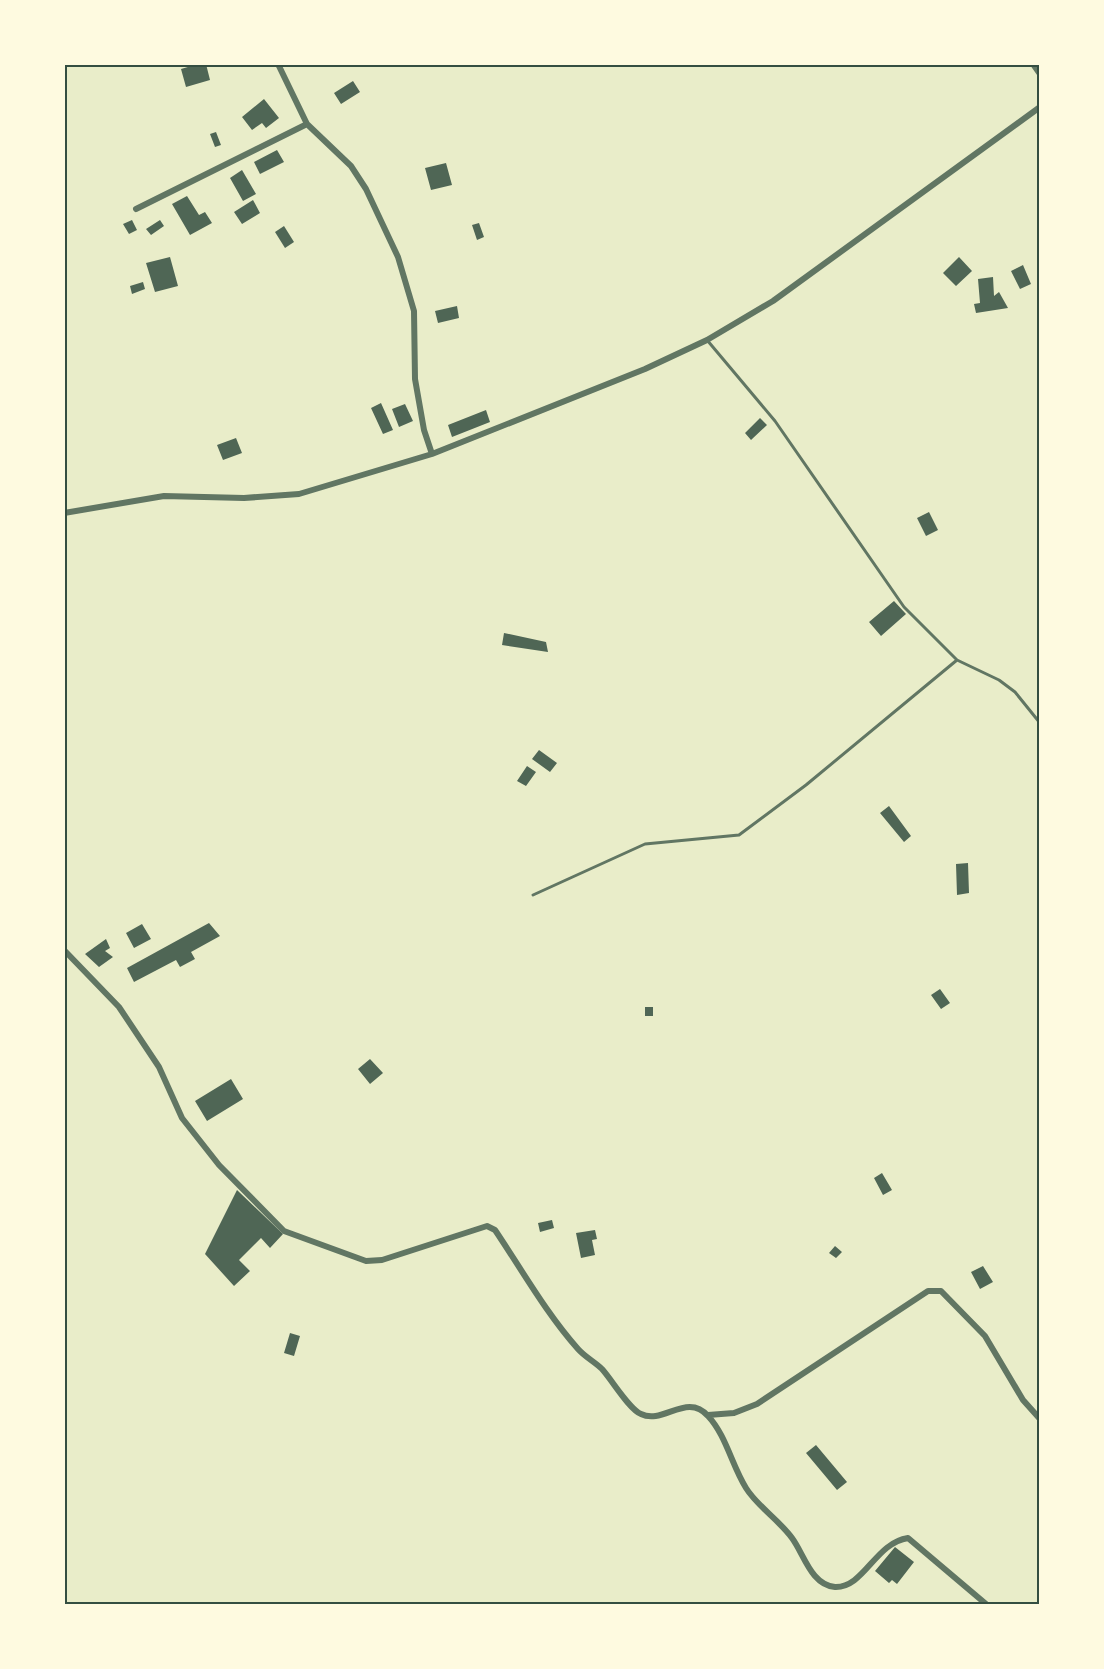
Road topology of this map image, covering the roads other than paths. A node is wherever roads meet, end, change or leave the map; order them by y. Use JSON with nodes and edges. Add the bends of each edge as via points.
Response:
{"nodes":[{"id":1,"x":278,"y":64,"type":"edge"},
{"id":2,"x":1033,"y":64,"type":"edge"},
{"id":3,"x":1040,"y":74,"type":"edge"},
{"id":4,"x":1040,"y":107,"type":"edge"},
{"id":5,"x":307,"y":124,"type":"junction"},
{"id":6,"x":136,"y":209,"type":"dead end"},
{"id":7,"x":707,"y":340,"type":"junction"},
{"id":8,"x":432,"y":454,"type":"junction"},
{"id":9,"x":64,"y":513,"type":"edge"},
{"id":10,"x":957,"y":660,"type":"junction"},
{"id":11,"x":1040,"y":723,"type":"edge"},
{"id":12,"x":533,"y":895,"type":"dead end"},
{"id":13,"x":64,"y":950,"type":"edge"},
{"id":14,"x":708,"y":1415,"type":"junction"},
{"id":15,"x":1040,"y":1419,"type":"edge"},
{"id":16,"x":986,"y":1605,"type":"edge"}],
"edges":[{"from":1,"to":5,"type":"street"},
{"from":2,"to":3,"type":"street"},
{"from":4,"to":7,"type":"street","via":[[818,269]]},
{"from":5,"to":6,"type":"street"},
{"from":5,"to":8,"type":"street","via":[[351,166],[398,256],[414,312],[415,379]]},
{"from":7,"to":8,"type":"street","via":[[645,369]]},
{"from":7,"to":10,"type":"lane","via":[[775,422],[904,607]]},
{"from":8,"to":9,"type":"street","via":[[299,494],[244,498],[164,496]]},
{"from":10,"to":11,"type":"lane","via":[[1015,692]]},
{"from":10,"to":12,"type":"lane","via":[[739,835],[645,844]]},
{"from":13,"to":14,"type":"street","via":[[119,1007],[159,1067],[188,1126],[219,1166],[284,1231],[366,1260],[382,1260],[487,1226],[495,1230],[532,1289],[580,1351],[600,1367],[638,1413],[652,1418],[681,1407],[695,1407]]},
{"from":14,"to":15,"type":"street","via":[[734,1413],[756,1404],[928,1291],[941,1291],[985,1336],[1023,1400]]},
{"from":14,"to":16,"type":"street","via":[[747,1491],[777,1519],[823,1583],[836,1587],[851,1582],[887,1545],[908,1538]]}]}
